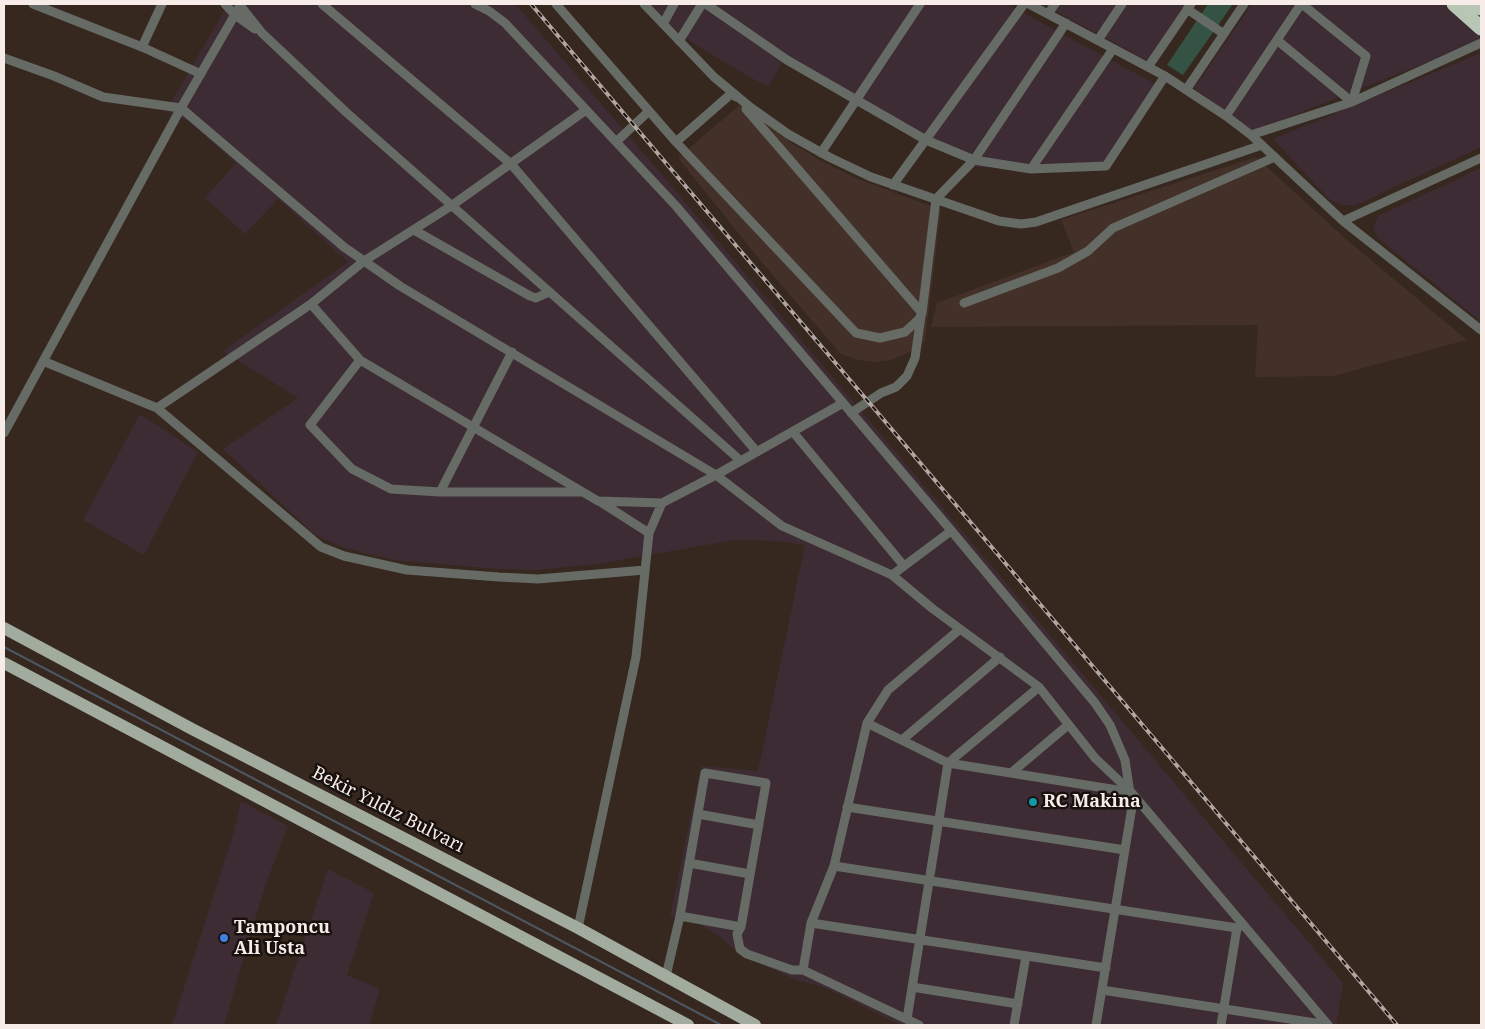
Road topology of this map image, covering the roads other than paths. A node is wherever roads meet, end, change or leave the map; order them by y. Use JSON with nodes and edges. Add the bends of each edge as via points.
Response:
{"nodes":[{"id":1,"x":38,"y":4,"type":"edge"},
{"id":2,"x":162,"y":4,"type":"edge"},
{"id":3,"x":225,"y":4,"type":"edge"},
{"id":4,"x":240,"y":4,"type":"edge"},
{"id":5,"x":322,"y":4,"type":"edge"},
{"id":6,"x":474,"y":4,"type":"edge"},
{"id":7,"x":556,"y":4,"type":"edge"},
{"id":8,"x":644,"y":4,"type":"edge"},
{"id":9,"x":674,"y":4,"type":"edge"},
{"id":10,"x":702,"y":4,"type":"edge"},
{"id":11,"x":706,"y":4,"type":"edge"},
{"id":12,"x":920,"y":4,"type":"edge"},
{"id":13,"x":1024,"y":4,"type":"edge"},
{"id":14,"x":1029,"y":4,"type":"edge"},
{"id":15,"x":1056,"y":4,"type":"edge"},
{"id":16,"x":1122,"y":4,"type":"edge"},
{"id":17,"x":1244,"y":4,"type":"edge"},
{"id":18,"x":1302,"y":4,"type":"edge"},
{"id":19,"x":1454,"y":4,"type":"edge"},
{"id":20,"x":1474,"y":4,"type":"edge"},
{"id":21,"x":1189,"y":7,"type":"edge"},
{"id":22,"x":1481,"y":8,"type":"edge"},
{"id":23,"x":1048,"y":14,"type":"junction"},
{"id":24,"x":235,"y":15,"type":"junction"},
{"id":25,"x":1066,"y":23,"type":"junction"},
{"id":26,"x":663,"y":24,"type":"junction"},
{"id":27,"x":1481,"y":28,"type":"edge"},
{"id":28,"x":262,"y":33,"type":"junction"},
{"id":29,"x":1224,"y":34,"type":"junction"},
{"id":30,"x":1098,"y":40,"type":"junction"},
{"id":31,"x":1277,"y":40,"type":"junction"},
{"id":32,"x":679,"y":41,"type":"junction"},
{"id":33,"x":1481,"y":43,"type":"edge"},
{"id":34,"x":142,"y":47,"type":"junction"},
{"id":35,"x":1113,"y":49,"type":"junction"},
{"id":36,"x":4,"y":58,"type":"edge"},
{"id":37,"x":1148,"y":67,"type":"junction"},
{"id":38,"x":201,"y":74,"type":"junction"},
{"id":39,"x":1165,"y":76,"type":"junction"},
{"id":40,"x":1186,"y":90,"type":"junction"},
{"id":41,"x":732,"y":93,"type":"junction"},
{"id":42,"x":856,"y":99,"type":"junction"},
{"id":43,"x":1352,"y":102,"type":"junction"},
{"id":44,"x":181,"y":108,"type":"junction"},
{"id":45,"x":586,"y":110,"type":"junction"},
{"id":46,"x":649,"y":111,"type":"junction"},
{"id":47,"x":1226,"y":116,"type":"junction"},
{"id":48,"x":1251,"y":135,"type":"junction"},
{"id":49,"x":926,"y":140,"type":"junction"},
{"id":50,"x":616,"y":142,"type":"junction"},
{"id":51,"x":676,"y":142,"type":"junction"},
{"id":52,"x":1262,"y":145,"type":"junction"},
{"id":53,"x":821,"y":153,"type":"junction"},
{"id":54,"x":1275,"y":157,"type":"junction"},
{"id":55,"x":1481,"y":158,"type":"edge"},
{"id":56,"x":974,"y":160,"type":"junction"},
{"id":57,"x":511,"y":164,"type":"junction"},
{"id":58,"x":1031,"y":169,"type":"junction"},
{"id":59,"x":893,"y":185,"type":"junction"},
{"id":60,"x":936,"y":199,"type":"junction"},
{"id":61,"x":451,"y":206,"type":"junction"},
{"id":62,"x":1343,"y":221,"type":"junction"},
{"id":63,"x":414,"y":230,"type":"junction"},
{"id":64,"x":364,"y":261,"type":"junction"},
{"id":65,"x":549,"y":292,"type":"junction"},
{"id":66,"x":964,"y":303,"type":"dead end"},
{"id":67,"x":311,"y":304,"type":"junction"},
{"id":68,"x":922,"y":314,"type":"junction"},
{"id":69,"x":1481,"y":330,"type":"edge"},
{"id":70,"x":512,"y":352,"type":"junction"},
{"id":71,"x":360,"y":360,"type":"junction"},
{"id":72,"x":43,"y":361,"type":"junction"},
{"id":73,"x":843,"y":403,"type":"junction"},
{"id":74,"x":157,"y":408,"type":"junction"},
{"id":75,"x":851,"y":413,"type":"junction"},
{"id":76,"x":472,"y":426,"type":"junction"},
{"id":77,"x":793,"y":432,"type":"junction"},
{"id":78,"x":4,"y":433,"type":"edge"},
{"id":79,"x":757,"y":452,"type":"junction"},
{"id":80,"x":741,"y":461,"type":"junction"},
{"id":81,"x":716,"y":475,"type":"junction"},
{"id":82,"x":440,"y":492,"type":"junction"},
{"id":83,"x":582,"y":492,"type":"junction"},
{"id":84,"x":598,"y":501,"type":"junction"},
{"id":85,"x":662,"y":503,"type":"junction"},
{"id":86,"x":951,"y":531,"type":"junction"},
{"id":87,"x":649,"y":534,"type":"junction"},
{"id":88,"x":904,"y":566,"type":"junction"},
{"id":89,"x":645,"y":570,"type":"junction"},
{"id":90,"x":892,"y":575,"type":"junction"},
{"id":91,"x":4,"y":628,"type":"edge"},
{"id":92,"x":960,"y":629,"type":"junction"},
{"id":93,"x":1000,"y":657,"type":"junction"},
{"id":94,"x":4,"y":663,"type":"edge"},
{"id":95,"x":1038,"y":687,"type":"junction"},
{"id":96,"x":867,"y":723,"type":"junction"},
{"id":97,"x":1068,"y":725,"type":"junction"},
{"id":98,"x":902,"y":740,"type":"junction"},
{"id":99,"x":948,"y":764,"type":"junction"},
{"id":100,"x":1011,"y":773,"type":"junction"},
{"id":101,"x":1131,"y":792,"type":"junction"},
{"id":102,"x":847,"y":807,"type":"junction"},
{"id":103,"x":698,"y":814,"type":"junction"},
{"id":104,"x":939,"y":821,"type":"junction"},
{"id":105,"x":758,"y":825,"type":"junction"},
{"id":106,"x":1125,"y":850,"type":"junction"},
{"id":107,"x":689,"y":863,"type":"junction"},
{"id":108,"x":834,"y":866,"type":"junction"},
{"id":109,"x":750,"y":874,"type":"junction"},
{"id":110,"x":929,"y":881,"type":"junction"},
{"id":111,"x":1115,"y":910,"type":"junction"},
{"id":112,"x":680,"y":916,"type":"junction"},
{"id":113,"x":811,"y":923,"type":"junction"},
{"id":114,"x":1240,"y":926,"type":"junction"},
{"id":115,"x":741,"y":927,"type":"junction"},
{"id":116,"x":578,"y":928,"type":"junction"},
{"id":117,"x":920,"y":940,"type":"junction"},
{"id":118,"x":1026,"y":956,"type":"junction"},
{"id":119,"x":1106,"y":968,"type":"junction"},
{"id":120,"x":803,"y":970,"type":"junction"},
{"id":121,"x":666,"y":976,"type":"junction"},
{"id":122,"x":912,"y":987,"type":"junction"},
{"id":123,"x":1102,"y":990,"type":"junction"},
{"id":124,"x":1018,"y":1004,"type":"junction"},
{"id":125,"x":1224,"y":1008,"type":"junction"},
{"id":126,"x":907,"y":1019,"type":"junction"},
{"id":127,"x":688,"y":1025,"type":"edge"},
{"id":128,"x":755,"y":1025,"type":"edge"},
{"id":129,"x":919,"y":1025,"type":"edge"},
{"id":130,"x":1014,"y":1025,"type":"edge"},
{"id":131,"x":1096,"y":1025,"type":"edge"},
{"id":132,"x":1221,"y":1025,"type":"edge"},
{"id":133,"x":1328,"y":1025,"type":"edge"}],
"edges":[{"from":1,"to":34,"type":"street"},
{"from":2,"to":34,"type":"street"},
{"from":3,"to":24,"type":"street"},
{"from":4,"to":24,"type":"street"},
{"from":4,"to":28,"type":"street"},
{"from":5,"to":57,"type":"street"},
{"from":6,"to":45,"type":"street","via":[[505,24]]},
{"from":7,"to":46,"type":"street"},
{"from":8,"to":26,"type":"street"},
{"from":9,"to":26,"type":"street"},
{"from":10,"to":32,"type":"street"},
{"from":11,"to":42,"type":"street","via":[[786,60]]},
{"from":12,"to":42,"type":"street"},
{"from":13,"to":49,"type":"street"},
{"from":14,"to":23,"type":"street"},
{"from":15,"to":23,"type":"street"},
{"from":16,"to":30,"type":"street"},
{"from":17,"to":29,"type":"street"},
{"from":18,"to":31,"type":"street"},
{"from":18,"to":43,"type":"street","via":[[1366,56]]},
{"from":19,"to":27,"type":"highway"},
{"from":20,"to":22,"type":"highway"},
{"from":21,"to":29,"type":"street"},
{"from":21,"to":37,"type":"street"},
{"from":23,"to":25,"type":"street"},
{"from":24,"to":28,"type":"street"},
{"from":24,"to":38,"type":"street"},
{"from":25,"to":30,"type":"street"},
{"from":25,"to":56,"type":"street"},
{"from":26,"to":32,"type":"street"},
{"from":28,"to":61,"type":"street"},
{"from":29,"to":40,"type":"street"},
{"from":30,"to":35,"type":"street"},
{"from":31,"to":43,"type":"street"},
{"from":31,"to":47,"type":"street"},
{"from":32,"to":41,"type":"street"},
{"from":33,"to":43,"type":"street"},
{"from":34,"to":38,"type":"street"},
{"from":35,"to":37,"type":"street"},
{"from":35,"to":58,"type":"street"},
{"from":36,"to":44,"type":"street","via":[[102,97]]},
{"from":37,"to":39,"type":"street"},
{"from":38,"to":44,"type":"street"},
{"from":39,"to":40,"type":"street"},
{"from":39,"to":58,"type":"street","via":[[1106,166]]},
{"from":40,"to":47,"type":"street"},
{"from":41,"to":51,"type":"street"},
{"from":41,"to":53,"type":"street","via":[[769,121]]},
{"from":41,"to":68,"type":"street"},
{"from":42,"to":49,"type":"street"},
{"from":42,"to":53,"type":"street"},
{"from":43,"to":48,"type":"street"},
{"from":44,"to":64,"type":"street"},
{"from":44,"to":72,"type":"street"},
{"from":45,"to":50,"type":"street"},
{"from":45,"to":57,"type":"street"},
{"from":46,"to":50,"type":"street"},
{"from":46,"to":51,"type":"street"},
{"from":47,"to":48,"type":"street"},
{"from":48,"to":52,"type":"street"},
{"from":49,"to":56,"type":"street"},
{"from":49,"to":59,"type":"street"},
{"from":50,"to":73,"type":"street","via":[[676,206]]},
{"from":51,"to":68,"type":"street","via":[[856,332],[874,338],[892,336],[910,328]]},
{"from":52,"to":54,"type":"street"},
{"from":52,"to":60,"type":"street","via":[[1029,223],[999,221]]},
{"from":53,"to":59,"type":"street"},
{"from":54,"to":62,"type":"street"},
{"from":54,"to":66,"type":"street","via":[[1113,228],[1088,251],[1058,268]]},
{"from":55,"to":62,"type":"street"},
{"from":56,"to":58,"type":"street"},
{"from":56,"to":60,"type":"street"},
{"from":57,"to":61,"type":"street"},
{"from":57,"to":79,"type":"street"},
{"from":59,"to":60,"type":"street"},
{"from":60,"to":68,"type":"street"},
{"from":61,"to":63,"type":"street"},
{"from":61,"to":65,"type":"street"},
{"from":62,"to":69,"type":"street"},
{"from":63,"to":64,"type":"street"},
{"from":63,"to":65,"type":"street","via":[[530,296],[536,298]]},
{"from":64,"to":67,"type":"street"},
{"from":64,"to":70,"type":"street"},
{"from":65,"to":80,"type":"street"},
{"from":67,"to":71,"type":"street"},
{"from":67,"to":74,"type":"street"},
{"from":68,"to":75,"type":"street","via":[[915,358],[907,376],[896,387]]},
{"from":70,"to":76,"type":"street"},
{"from":70,"to":81,"type":"street"},
{"from":71,"to":76,"type":"street"},
{"from":71,"to":82,"type":"street","via":[[310,425],[352,469],[391,489]]},
{"from":72,"to":74,"type":"street"},
{"from":72,"to":78,"type":"street"},
{"from":73,"to":75,"type":"street"},
{"from":73,"to":77,"type":"street"},
{"from":74,"to":89,"type":"street","via":[[321,547],[350,558],[408,570],[499,578],[538,579]]},
{"from":75,"to":86,"type":"street"},
{"from":76,"to":82,"type":"street"},
{"from":76,"to":83,"type":"street"},
{"from":77,"to":79,"type":"street"},
{"from":77,"to":88,"type":"street"},
{"from":79,"to":80,"type":"street"},
{"from":80,"to":81,"type":"street"},
{"from":81,"to":85,"type":"street"},
{"from":81,"to":90,"type":"street","via":[[782,526]]},
{"from":82,"to":83,"type":"street"},
{"from":83,"to":84,"type":"street"},
{"from":84,"to":85,"type":"street"},
{"from":84,"to":87,"type":"street"},
{"from":85,"to":87,"type":"street"},
{"from":86,"to":88,"type":"street"},
{"from":86,"to":101,"type":"street","via":[[1103,714],[1121,748]]},
{"from":87,"to":89,"type":"street"},
{"from":88,"to":90,"type":"street"},
{"from":89,"to":116,"type":"street","via":[[636,657]]},
{"from":90,"to":92,"type":"street"},
{"from":91,"to":116,"type":"main road","name":"Bekir Yıldız Bulvarı"},
{"from":92,"to":93,"type":"street"},
{"from":92,"to":96,"type":"street","via":[[888,690]]},
{"from":93,"to":95,"type":"street"},
{"from":93,"to":98,"type":"street"},
{"from":94,"to":127,"type":"main road"},
{"from":95,"to":97,"type":"street"},
{"from":95,"to":99,"type":"street"},
{"from":96,"to":98,"type":"street"},
{"from":96,"to":102,"type":"street"},
{"from":97,"to":100,"type":"street"},
{"from":97,"to":101,"type":"street","via":[[1095,758]]},
{"from":98,"to":99,"type":"street"},
{"from":99,"to":100,"type":"street"},
{"from":99,"to":104,"type":"street"},
{"from":100,"to":101,"type":"street"},
{"from":101,"to":106,"type":"street"},
{"from":101,"to":114,"type":"street"},
{"from":102,"to":104,"type":"street"},
{"from":102,"to":108,"type":"street"},
{"from":103,"to":105,"type":"street"},
{"from":103,"to":105,"type":"street","via":[[705,772],[766,783]]},
{"from":103,"to":107,"type":"street"},
{"from":104,"to":106,"type":"street"},
{"from":104,"to":110,"type":"street"},
{"from":105,"to":109,"type":"street"},
{"from":106,"to":111,"type":"street"},
{"from":107,"to":109,"type":"street"},
{"from":107,"to":112,"type":"street"},
{"from":108,"to":110,"type":"street"},
{"from":108,"to":113,"type":"street"},
{"from":109,"to":115,"type":"street"},
{"from":110,"to":111,"type":"street"},
{"from":110,"to":117,"type":"street"},
{"from":111,"to":114,"type":"street"},
{"from":111,"to":119,"type":"street"},
{"from":112,"to":115,"type":"street"},
{"from":112,"to":121,"type":"street"},
{"from":113,"to":117,"type":"street"},
{"from":113,"to":120,"type":"street"},
{"from":114,"to":125,"type":"street"},
{"from":114,"to":133,"type":"street"},
{"from":115,"to":120,"type":"street","via":[[737,939],[744,953],[792,970]]},
{"from":116,"to":121,"type":"main road","name":"Bekir Yıldız Bulvarı"},
{"from":117,"to":118,"type":"street"},
{"from":117,"to":122,"type":"street"},
{"from":118,"to":119,"type":"street"},
{"from":118,"to":124,"type":"street"},
{"from":119,"to":123,"type":"street"},
{"from":120,"to":126,"type":"street"},
{"from":121,"to":128,"type":"main road","name":"Bekir Yıldız Bulvarı"},
{"from":122,"to":124,"type":"street"},
{"from":122,"to":126,"type":"street"},
{"from":123,"to":125,"type":"street"},
{"from":123,"to":131,"type":"street"},
{"from":124,"to":130,"type":"street"},
{"from":125,"to":132,"type":"street"},
{"from":125,"to":133,"type":"street"},
{"from":126,"to":129,"type":"street"}]}
